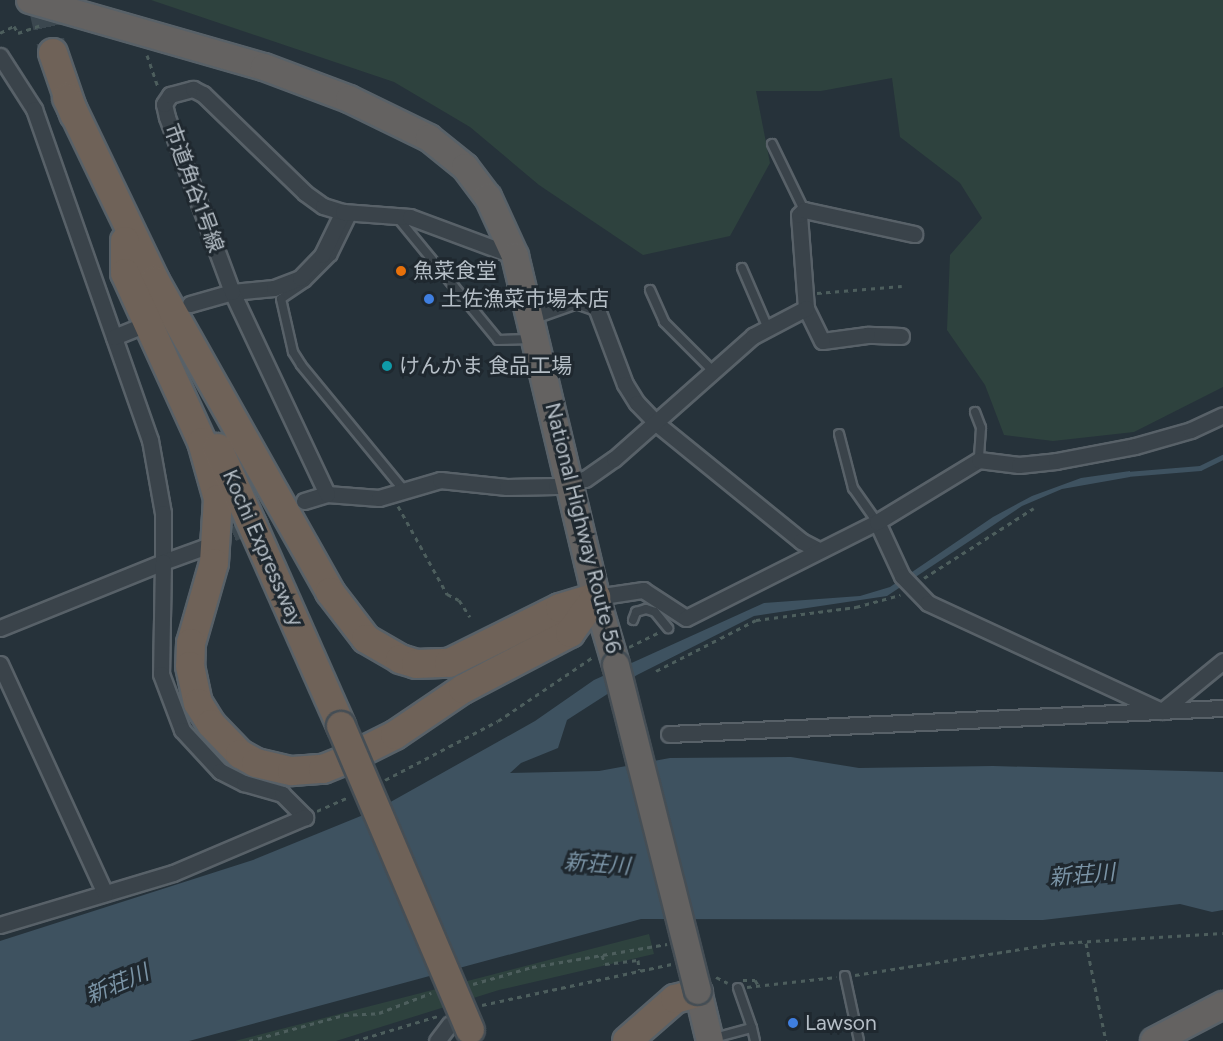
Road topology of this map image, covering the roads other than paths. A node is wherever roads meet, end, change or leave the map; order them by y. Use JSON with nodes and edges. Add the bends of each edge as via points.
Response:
{"nodes":[{"id":1,"x":37,"y":10,"type":"edge"},
{"id":2,"x":53,"y":53,"type":"tunnel mouth"},
{"id":3,"x":0,"y":56,"type":"edge"},
{"id":4,"x":67,"y":98,"type":"junction"},
{"id":5,"x":772,"y":144,"type":"dead end"},
{"id":6,"x":804,"y":210,"type":"junction"},
{"id":7,"x":348,"y":213,"type":"junction"},
{"id":8,"x":396,"y":216,"type":"junction"},
{"id":9,"x":914,"y":234,"type":"dead end"},
{"id":10,"x":125,"y":241,"type":"junction"},
{"id":11,"x":515,"y":256,"type":"junction"},
{"id":12,"x":742,"y":268,"type":"dead end"},
{"id":13,"x":650,"y":290,"type":"dead end"},
{"id":14,"x":232,"y":292,"type":"junction"},
{"id":15,"x":806,"y":301,"type":"junction"},
{"id":16,"x":190,"y":304,"type":"dead end"},
{"id":17,"x":767,"y":326,"type":"junction"},
{"id":18,"x":534,"y":327,"type":"junction"},
{"id":19,"x":136,"y":328,"type":"dead end"},
{"id":20,"x":114,"y":336,"type":"junction"},
{"id":21,"x":901,"y":336,"type":"dead end"},
{"id":22,"x":712,"y":369,"type":"junction"},
{"id":23,"x":975,"y":412,"type":"dead end"},
{"id":24,"x":1223,"y":415,"type":"edge"},
{"id":25,"x":656,"y":423,"type":"junction"},
{"id":26,"x":839,"y":434,"type":"dead end"},
{"id":27,"x":980,"y":460,"type":"junction"},
{"id":28,"x":571,"y":484,"type":"junction"},
{"id":29,"x":397,"y":491,"type":"junction"},
{"id":30,"x":327,"y":494,"type":"junction"},
{"id":31,"x":304,"y":501,"type":"tunnel mouth"},
{"id":32,"x":877,"y":522,"type":"junction"},
{"id":33,"x":207,"y":546,"type":"tunnel mouth"},
{"id":34,"x":819,"y":550,"type":"junction"},
{"id":35,"x":164,"y":562,"type":"junction"},
{"id":36,"x":596,"y":597,"type":"junction"},
{"id":37,"x":633,"y":620,"type":"dead end"},
{"id":38,"x":0,"y":628,"type":"edge"},
{"id":39,"x":668,"y":628,"type":"dead end"},
{"id":40,"x":1223,"y":661,"type":"edge"},
{"id":41,"x":0,"y":664,"type":"edge"},
{"id":42,"x":1223,"y":708,"type":"edge"},
{"id":43,"x":1162,"y":711,"type":"junction"},
{"id":44,"x":669,"y":734,"type":"dead end"},
{"id":45,"x":105,"y":893,"type":"junction"},
{"id":46,"x":0,"y":925,"type":"edge"},
{"id":47,"x":845,"y":976,"type":"road end"},
{"id":48,"x":738,"y":988,"type":"road end"},
{"id":49,"x":698,"y":992,"type":"junction"},
{"id":50,"x":1223,"y":1005,"type":"edge"},
{"id":51,"x":463,"y":1023,"type":"edge"},
{"id":52,"x":752,"y":1028,"type":"junction"},
{"id":53,"x":710,"y":1040,"type":"edge"},
{"id":54,"x":437,"y":1041,"type":"edge"},
{"id":55,"x":627,"y":1041,"type":"edge"},
{"id":56,"x":755,"y":1041,"type":"edge"},
{"id":57,"x":859,"y":1041,"type":"edge"},
{"id":58,"x":1154,"y":1041,"type":"edge"}],
"edges":[{"from":1,"to":11,"type":"highway","name":"National Highway Route 56","via":[[264,68],[391,117],[447,151],[465,167],[488,197]]},
{"from":2,"to":4,"type":"highway","name":"Kochi Expressway"},
{"from":3,"to":20,"type":"street","via":[[33,109]]},
{"from":4,"to":10,"type":"highway","name":"Kochi Expressway"},
{"from":4,"to":36,"type":"highway","via":[[155,281],[340,610],[366,639],[400,660],[416,664],[449,663],[560,608]]},
{"from":5,"to":6,"type":"lane"},
{"from":6,"to":9,"type":"street"},
{"from":6,"to":15,"type":"street","via":[[799,215]]},
{"from":7,"to":8,"type":"street","name":"市道角谷1号線"},
{"from":7,"to":14,"type":"street","via":[[322,255],[300,278],[274,288]]},
{"from":7,"to":14,"type":"street","name":"市道角谷1号線","via":[[304,193],[203,94],[183,90],[170,95],[164,104]]},
{"from":7,"to":29,"type":"lane","via":[[332,256],[306,282],[281,298],[293,352]]},
{"from":8,"to":11,"type":"street","name":"市道角谷1号線","via":[[463,234]]},
{"from":8,"to":18,"type":"lane","via":[[498,340]]},
{"from":10,"to":36,"type":"highway","via":[[125,273],[202,442],[218,499],[214,563],[191,644],[190,666],[198,703],[210,724],[240,754],[256,763],[292,771],[323,769],[345,760],[395,735],[463,689],[570,633]]},
{"from":10,"to":51,"type":"highway","name":"Kochi Expressway","bridge":true,"via":[[341,726]]},
{"from":11,"to":18,"type":"highway","name":"National Highway Route 56"},
{"from":12,"to":17,"type":"lane"},
{"from":13,"to":22,"type":"lane","via":[[664,322]]},
{"from":14,"to":16,"type":"street"},
{"from":14,"to":30,"type":"street","name":"市道角谷1号線"},
{"from":15,"to":17,"type":"street"},
{"from":15,"to":21,"type":"street","via":[[822,340],[867,334]]},
{"from":17,"to":22,"type":"street"},
{"from":18,"to":25,"type":"street","via":[[576,300],[596,307],[625,384]]},
{"from":18,"to":28,"type":"highway","name":"National Highway Route 56"},
{"from":19,"to":20,"type":"street"},
{"from":20,"to":35,"type":"street","via":[[150,440],[163,513]]},
{"from":22,"to":25,"type":"street"},
{"from":23,"to":27,"type":"lane","via":[[981,428]]},
{"from":24,"to":27,"type":"street","via":[[1191,430],[1135,446],[1056,461],[1019,465]]},
{"from":25,"to":28,"type":"street","via":[[615,459]]},
{"from":25,"to":34,"type":"street","via":[[801,541]]},
{"from":26,"to":32,"type":"lane","via":[[853,488]]},
{"from":27,"to":32,"type":"street"},
{"from":28,"to":29,"type":"street","via":[[507,487],[440,480]]},
{"from":28,"to":36,"type":"highway","name":"National Highway Route 56"},
{"from":29,"to":30,"type":"street","via":[[379,498]]},
{"from":30,"to":31,"type":"street"},
{"from":32,"to":34,"type":"street"},
{"from":32,"to":43,"type":"street","via":[[911,589],[928,603]]},
{"from":33,"to":35,"type":"street"},
{"from":34,"to":36,"type":"street","via":[[686,618],[643,590]]},
{"from":35,"to":38,"type":"street"},
{"from":35,"to":45,"type":"street","via":[[161,674],[182,730],[220,771],[282,794],[305,817],[237,848]]},
{"from":36,"to":49,"type":"highway","name":"National Highway Route 56","bridge":true,"via":[[605,661]]},
{"from":37,"to":39,"type":"lane","via":[[636,612],[646,609],[655,612]]},
{"from":40,"to":43,"type":"street"},
{"from":41,"to":45,"type":"street"},
{"from":42,"to":43,"type":"street"},
{"from":43,"to":44,"type":"street"},
{"from":45,"to":46,"type":"street"},
{"from":47,"to":57,"type":"lane"},
{"from":48,"to":52,"type":"lane"},
{"from":49,"to":53,"type":"highway","name":"National Highway Route 56"},
{"from":49,"to":55,"type":"highway","via":[[675,999]]},
{"from":50,"to":58,"type":"highway"},
{"from":51,"to":54,"type":"street"},
{"from":52,"to":53,"type":"lane"},
{"from":52,"to":56,"type":"lane"}]}
